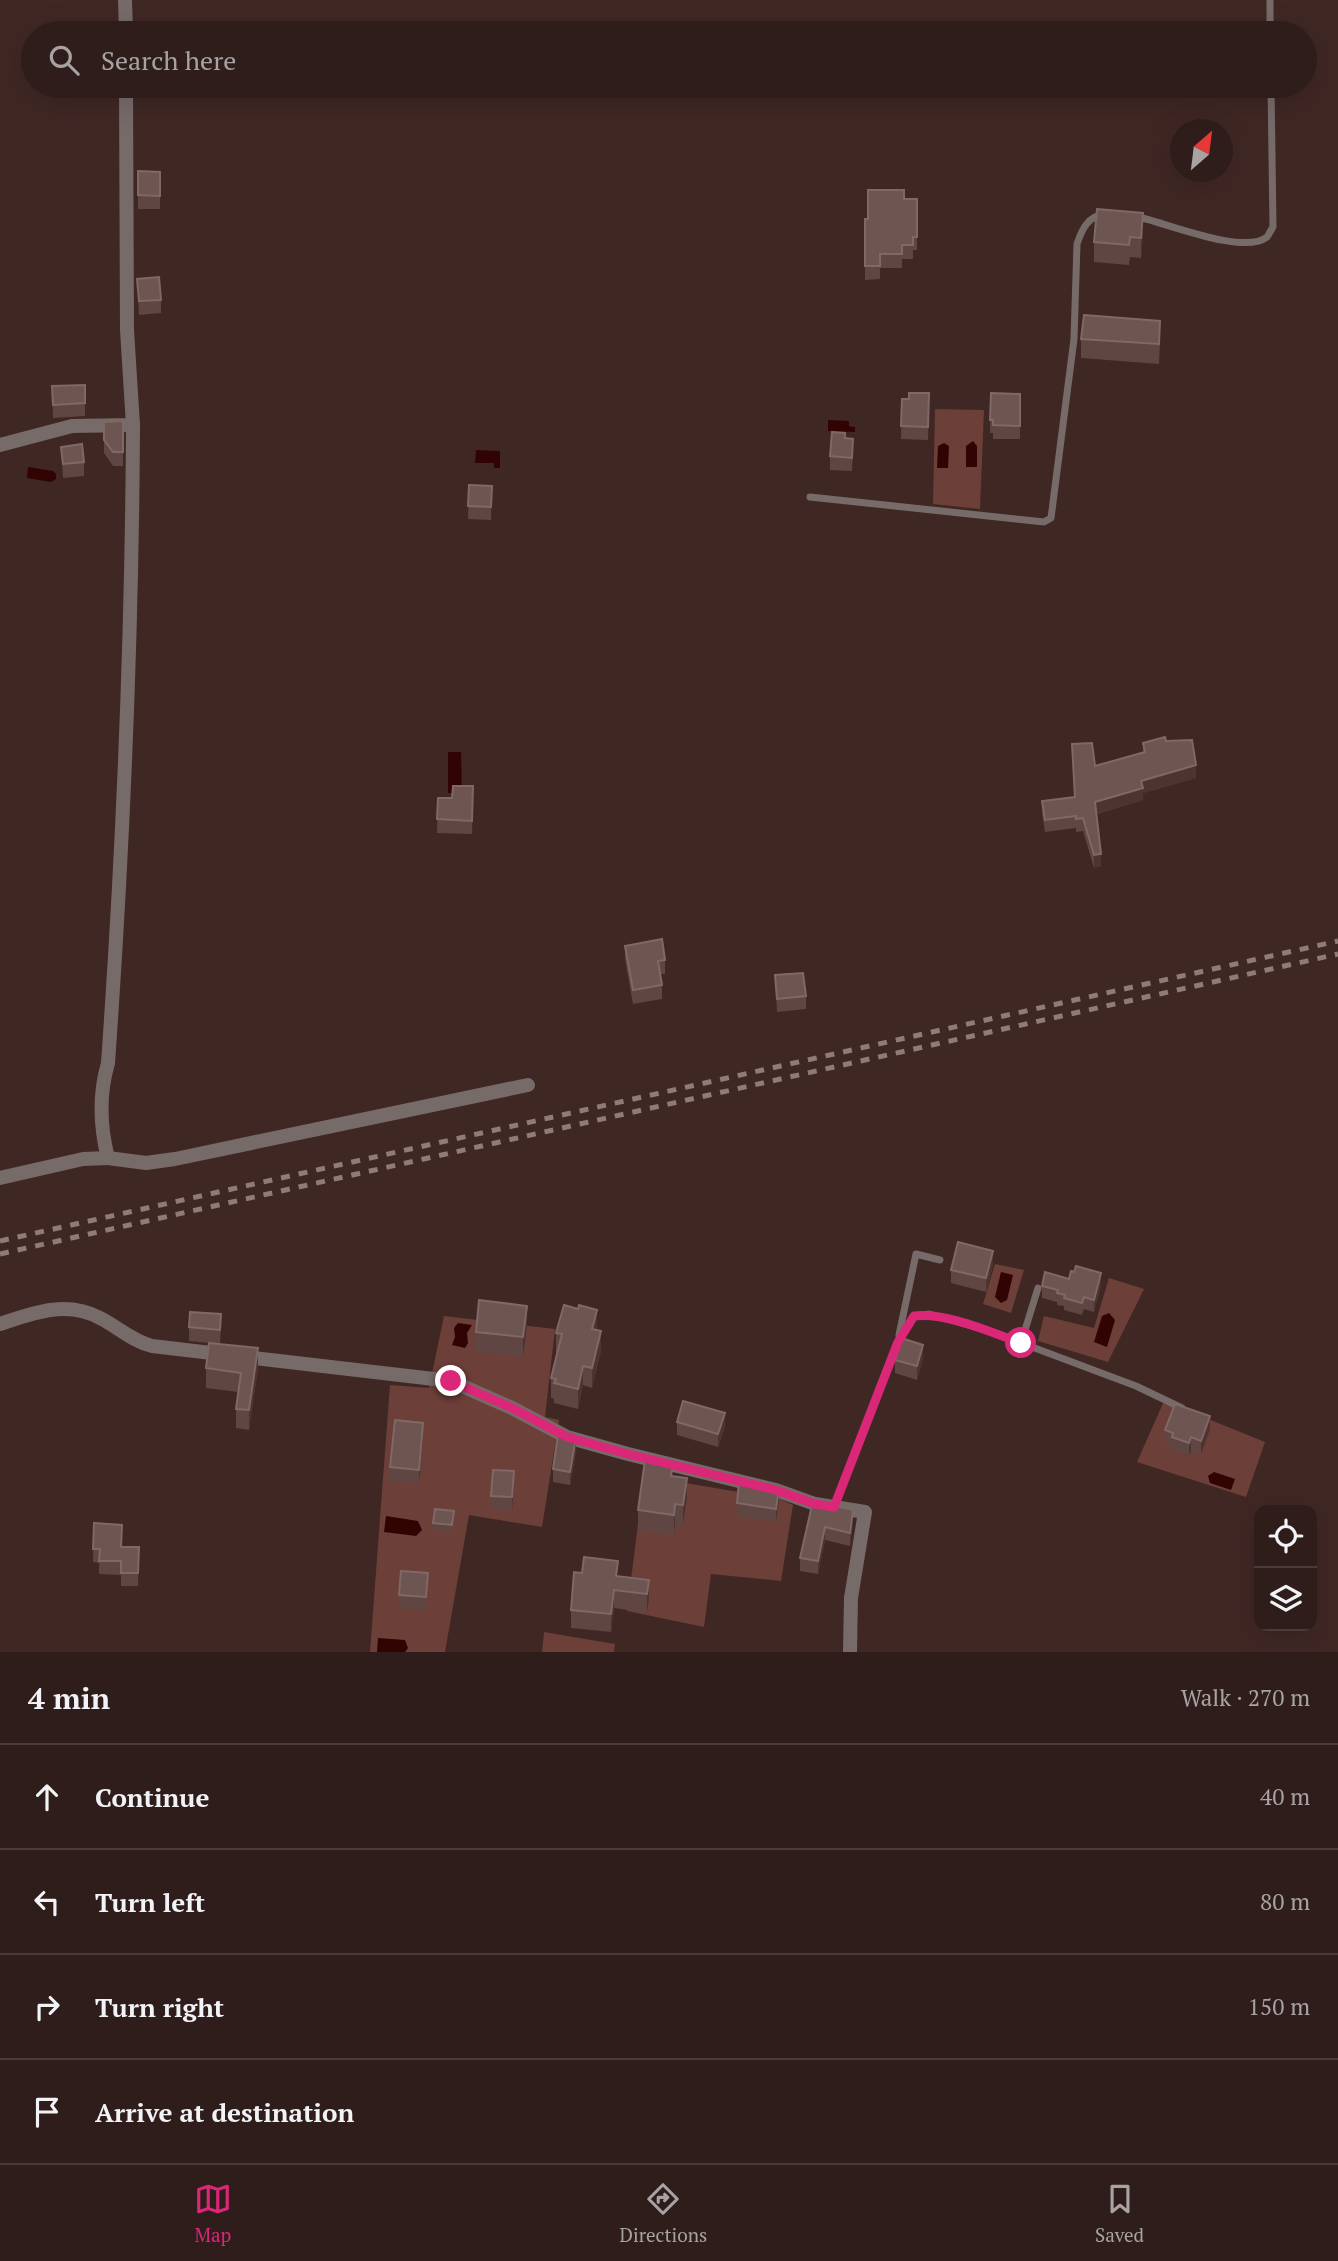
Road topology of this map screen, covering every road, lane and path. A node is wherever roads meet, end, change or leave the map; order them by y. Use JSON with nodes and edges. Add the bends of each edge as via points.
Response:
{"nodes":[{"id":1,"x":125,"y":0,"type":"edge"},
{"id":2,"x":1270,"y":0,"type":"edge"},
{"id":3,"x":125,"y":21,"type":"edge"},
{"id":4,"x":1270,"y":21,"type":"edge"},
{"id":5,"x":126,"y":98,"type":"edge"},
{"id":6,"x":1271,"y":98,"type":"edge"},
{"id":7,"x":1111,"y":213,"type":"edge"},
{"id":8,"x":1125,"y":215,"type":"edge"},
{"id":9,"x":133,"y":425,"type":"junction"},
{"id":10,"x":0,"y":445,"type":"edge"},
{"id":11,"x":810,"y":497,"type":"dead end"},
{"id":12,"x":528,"y":1085,"type":"dead end"},
{"id":13,"x":108,"y":1158,"type":"junction"},
{"id":14,"x":0,"y":1178,"type":"edge"},
{"id":15,"x":940,"y":1260,"type":"dead end"},
{"id":16,"x":1038,"y":1288,"type":"dead end"},
{"id":17,"x":0,"y":1324,"type":"edge"},
{"id":18,"x":898,"y":1342,"type":"junction"},
{"id":19,"x":1021,"y":1343,"type":"junction"},
{"id":20,"x":1190,"y":1411,"type":"edge"},
{"id":21,"x":834,"y":1507,"type":"junction"},
{"id":22,"x":850,"y":1652,"type":"edge"}],
"edges":[{"from":1,"to":3,"type":"street"},
{"from":2,"to":4,"type":"lane"},
{"from":5,"to":9,"type":"street","via":[[127,330]]},
{"from":6,"to":8,"type":"lane","via":[[1273,228],[1267,237],[1255,241],[1203,236]]},
{"from":7,"to":11,"type":"lane","via":[[1087,222],[1077,244],[1074,339],[1051,518],[1044,523]]},
{"from":9,"to":10,"type":"street","via":[[72,426]]},
{"from":9,"to":13,"type":"street","via":[[120,889],[103,1082],[102,1134]]},
{"from":12,"to":13,"type":"street","via":[[175,1159],[146,1164]]},
{"from":13,"to":14,"type":"street","via":[[83,1159]]},
{"from":15,"to":18,"type":"lane","via":[[916,1254]]},
{"from":16,"to":19,"type":"lane"},
{"from":17,"to":21,"type":"street","via":[[33,1313],[70,1309],[98,1317],[139,1343],[152,1346],[451,1381],[567,1437]]},
{"from":18,"to":19,"type":"lane","via":[[914,1316],[929,1314]]},
{"from":18,"to":21,"type":"lane"},
{"from":19,"to":20,"type":"lane","via":[[1136,1385]]},
{"from":21,"to":22,"type":"street","via":[[865,1512],[851,1598]]}]}
